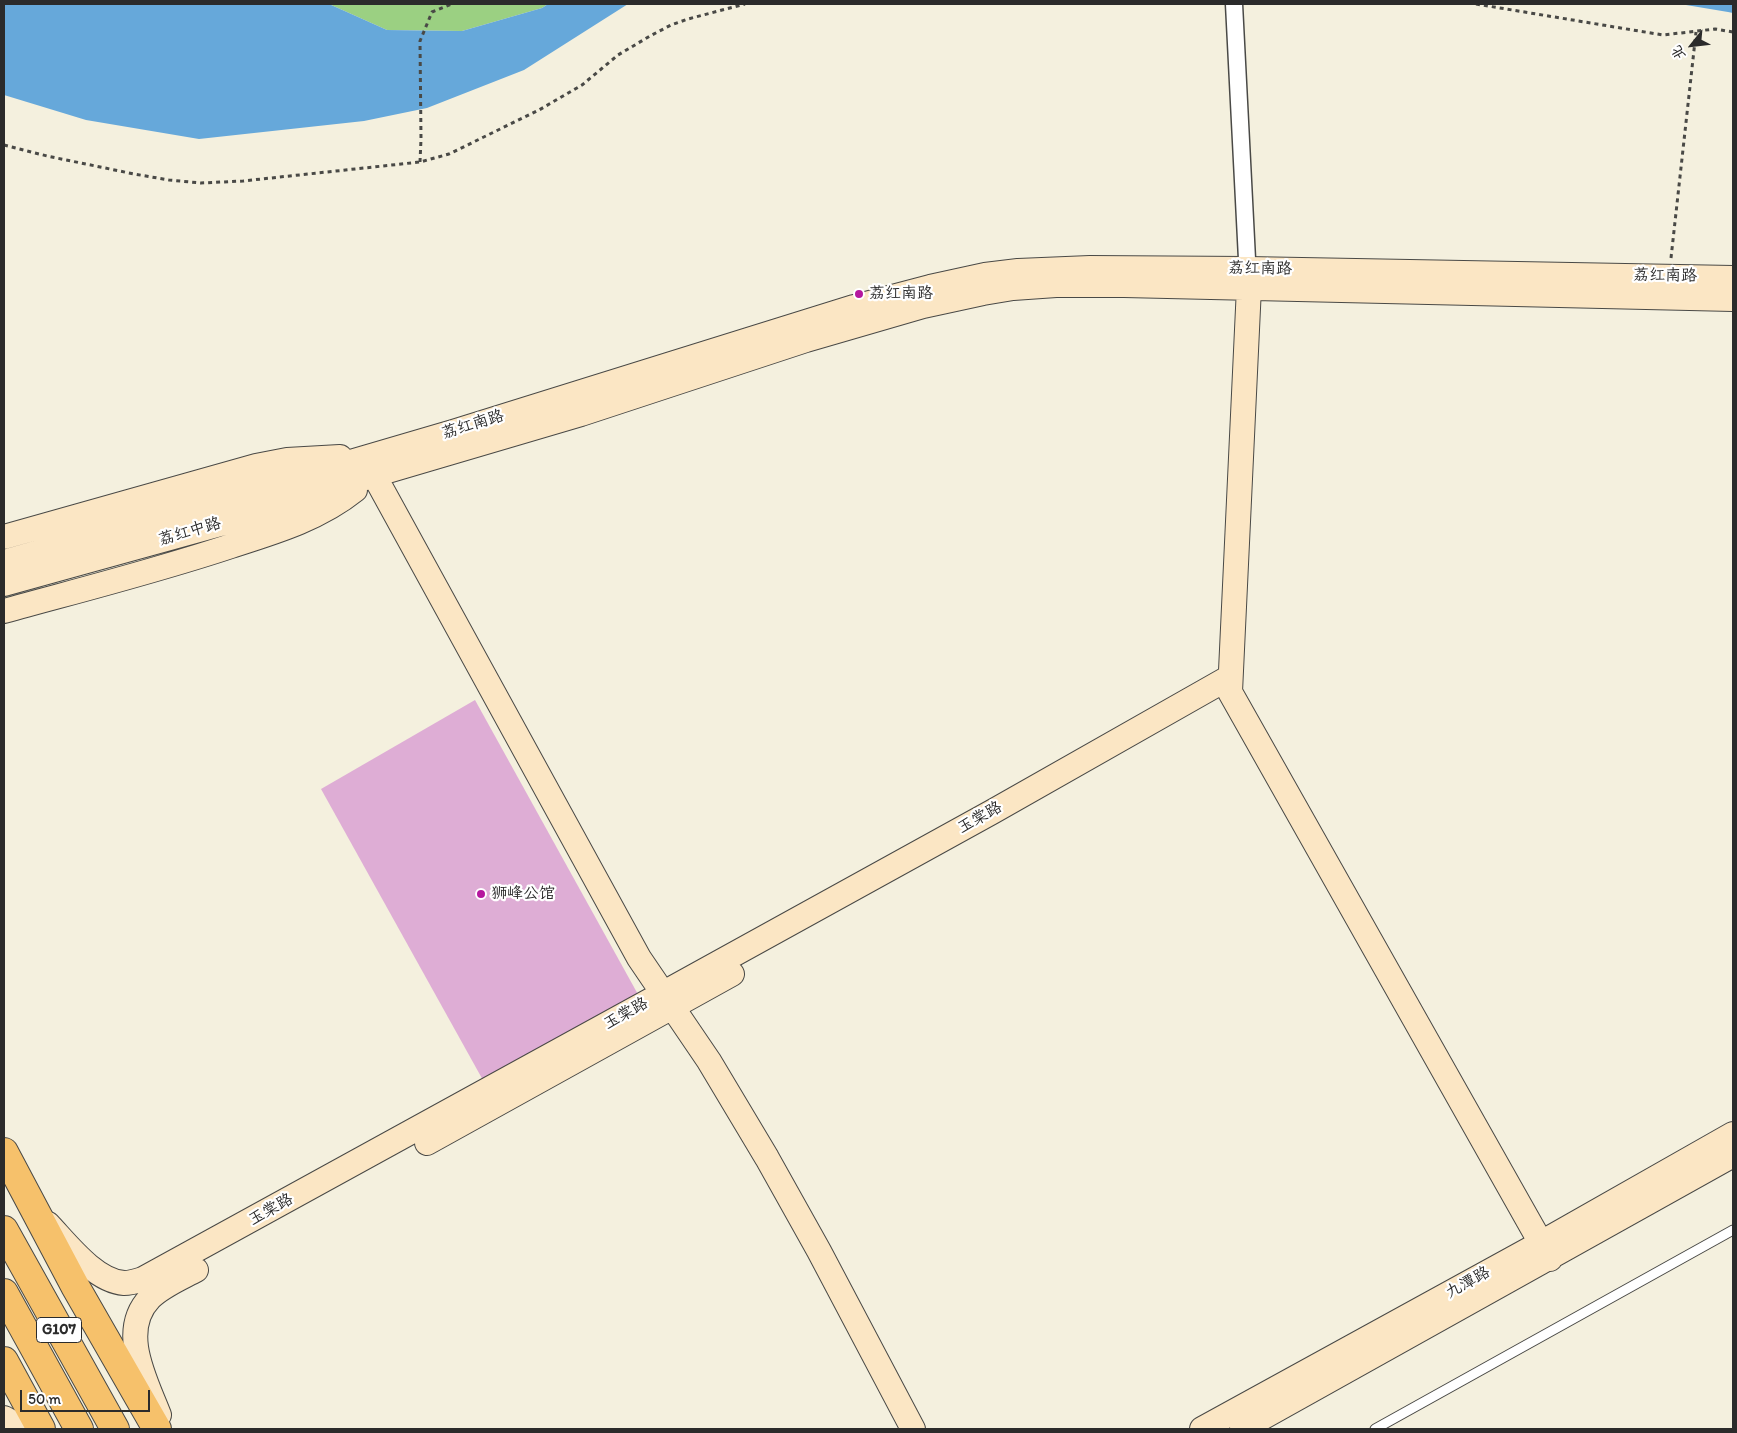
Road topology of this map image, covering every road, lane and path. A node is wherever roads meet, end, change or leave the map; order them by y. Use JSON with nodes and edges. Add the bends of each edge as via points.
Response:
{"nodes":[{"id":1,"x":452,"y":4,"type":"edge"},
{"id":2,"x":746,"y":4,"type":"edge"},
{"id":3,"x":1234,"y":4,"type":"edge"},
{"id":4,"x":1476,"y":4,"type":"edge"},
{"id":5,"x":1696,"y":32,"type":"junction"},
{"id":6,"x":1733,"y":32,"type":"edge"},
{"id":7,"x":4,"y":145,"type":"edge"},
{"id":8,"x":420,"y":162,"type":"junction"},
{"id":9,"x":1668,"y":276,"type":"junction"},
{"id":10,"x":1248,"y":278,"type":"junction"},
{"id":11,"x":1733,"y":278,"type":"edge"},
{"id":12,"x":1733,"y":299,"type":"edge"},
{"id":13,"x":369,"y":466,"type":"junction"},
{"id":14,"x":4,"y":538,"type":"edge"},
{"id":15,"x":4,"y":562,"type":"edge"},
{"id":16,"x":4,"y":584,"type":"edge"},
{"id":17,"x":4,"y":611,"type":"edge"},
{"id":18,"x":1230,"y":684,"type":"junction"},
{"id":19,"x":668,"y":1001,"type":"junction"},
{"id":20,"x":1733,"y":1134,"type":"edge"},
{"id":21,"x":4,"y":1152,"type":"edge"},
{"id":22,"x":1733,"y":1155,"type":"edge"},
{"id":23,"x":32,"y":1206,"type":"junction"},
{"id":24,"x":4,"y":1230,"type":"edge"},
{"id":25,"x":1733,"y":1230,"type":"edge"},
{"id":26,"x":1545,"y":1251,"type":"junction"},
{"id":27,"x":4,"y":1293,"type":"edge"},
{"id":28,"x":4,"y":1361,"type":"edge"},
{"id":29,"x":4,"y":1418,"type":"edge"},
{"id":30,"x":23,"y":1429,"type":"edge"},
{"id":31,"x":41,"y":1429,"type":"edge"},
{"id":32,"x":79,"y":1429,"type":"edge"},
{"id":33,"x":115,"y":1429,"type":"edge"},
{"id":34,"x":157,"y":1429,"type":"edge"},
{"id":35,"x":165,"y":1429,"type":"edge"},
{"id":36,"x":914,"y":1429,"type":"edge"},
{"id":37,"x":1202,"y":1429,"type":"edge"},
{"id":38,"x":1242,"y":1429,"type":"edge"},
{"id":39,"x":1375,"y":1429,"type":"edge"}],
"edges":[{"from":1,"to":8,"type":"path","via":[[432,12],[420,41]]},
{"from":2,"to":8,"type":"path","via":[[688,19],[650,36],[618,55],[582,85],[539,110],[449,154]]},
{"from":3,"to":10,"type":"street"},
{"from":4,"to":5,"type":"path","via":[[1663,35]]},
{"from":5,"to":6,"type":"path","via":[[1716,29]]},
{"from":5,"to":9,"type":"path"},
{"from":7,"to":8,"type":"path","via":[[134,174],[201,183]]},
{"from":9,"to":10,"type":"street","name":"荔红南路"},
{"from":9,"to":11,"type":"street","name":"荔红南路"},
{"from":10,"to":12,"type":"street","name":"荔红南路"},
{"from":10,"to":13,"type":"street","name":"荔红南路","via":[[1013,288],[950,299],[834,331],[581,414]]},
{"from":10,"to":18,"type":"street"},
{"from":13,"to":14,"type":"street","via":[[311,457],[287,460],[218,476]]},
{"from":13,"to":15,"type":"street","name":"荔红中路","via":[[221,500]]},
{"from":13,"to":16,"type":"street","name":"荔红中路","via":[[253,514]]},
{"from":13,"to":17,"type":"street","via":[[339,503],[297,524],[191,560]]},
{"from":13,"to":19,"type":"street","via":[[639,958]]},
{"from":18,"to":19,"type":"street","name":"玉棠路"},
{"from":18,"to":26,"type":"street"},
{"from":19,"to":23,"type":"street","name":"玉棠路","via":[[143,1279],[123,1283],[98,1272],[80,1258]]},
{"from":19,"to":35,"type":"street","name":"玉棠路","via":[[150,1298],[142,1309],[136,1329],[136,1344],[140,1366]]},
{"from":19,"to":36,"type":"street","via":[[709,1061],[767,1158]]},
{"from":20,"to":26,"type":"street","name":"九潭路"},
{"from":21,"to":23,"type":"highway"},
{"from":22,"to":26,"type":"street","name":"九潭路"},
{"from":23,"to":34,"type":"highway"},
{"from":24,"to":33,"type":"highway","number":"G107"},
{"from":25,"to":39,"type":"lane"},
{"from":26,"to":37,"type":"street","name":"九潭路"},
{"from":26,"to":38,"type":"street","name":"九潭路"},
{"from":27,"to":32,"type":"highway","number":"G107"},
{"from":28,"to":31,"type":"highway"},
{"from":29,"to":30,"type":"street"}]}
